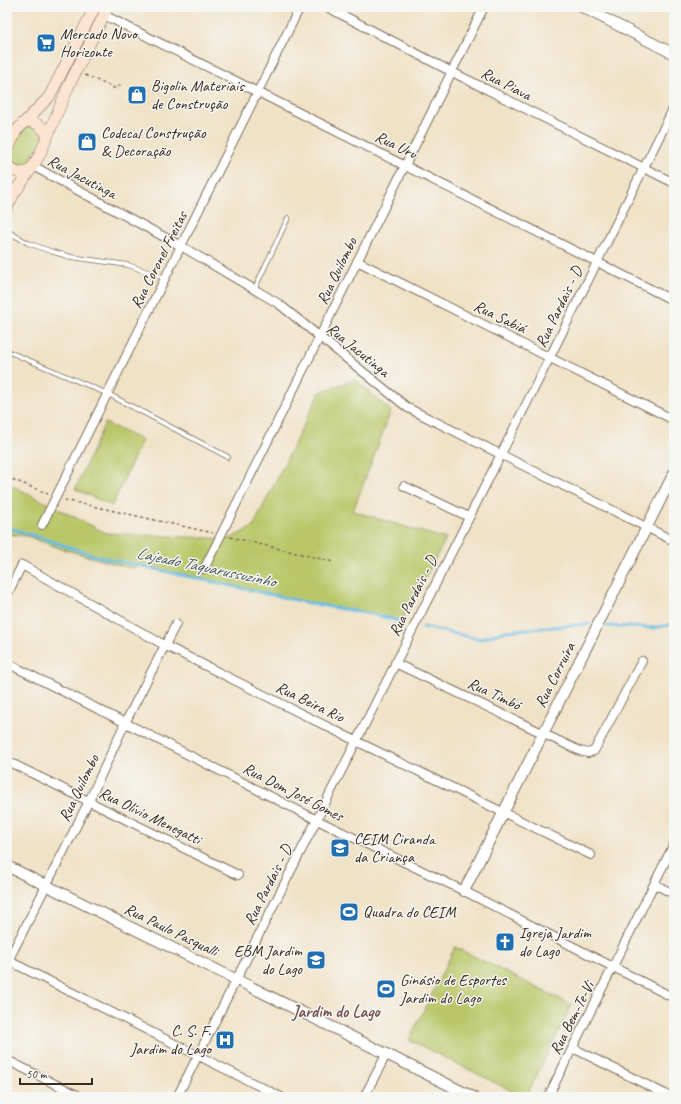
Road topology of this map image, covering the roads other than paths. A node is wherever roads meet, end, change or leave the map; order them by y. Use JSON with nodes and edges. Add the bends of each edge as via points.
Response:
{"nodes":[{"id":1,"x":95,"y":7,"type":"edge"},
{"id":2,"x":300,"y":7,"type":"edge"},
{"id":3,"x":327,"y":7,"type":"edge"},
{"id":4,"x":484,"y":7,"type":"edge"},
{"id":5,"x":582,"y":7,"type":"edge"},
{"id":6,"x":106,"y":11,"type":"edge"},
{"id":7,"x":674,"y":54,"type":"edge"},
{"id":8,"x":452,"y":72,"type":"junction"},
{"id":9,"x":258,"y":92,"type":"junction"},
{"id":10,"x":674,"y":107,"type":"edge"},
{"id":11,"x":23,"y":123,"type":"junction"},
{"id":12,"x":46,"y":135,"type":"junction"},
{"id":13,"x":7,"y":152,"type":"edge"},
{"id":14,"x":7,"y":165,"type":"edge"},
{"id":15,"x":405,"y":165,"type":"junction"},
{"id":16,"x":31,"y":168,"type":"junction"},
{"id":17,"x":643,"y":169,"type":"junction"},
{"id":18,"x":674,"y":184,"type":"edge"},
{"id":19,"x":7,"y":207,"type":"edge"},
{"id":20,"x":288,"y":218,"type":"dead end"},
{"id":21,"x":7,"y":231,"type":"edge"},
{"id":22,"x":181,"y":246,"type":"junction"},
{"id":23,"x":357,"y":261,"type":"junction"},
{"id":24,"x":597,"y":262,"type":"junction"},
{"id":25,"x":165,"y":278,"type":"junction"},
{"id":26,"x":254,"y":290,"type":"junction"},
{"id":27,"x":674,"y":302,"type":"edge"},
{"id":28,"x":319,"y":337,"type":"junction"},
{"id":29,"x":7,"y":351,"type":"edge"},
{"id":30,"x":550,"y":357,"type":"junction"},
{"id":31,"x":108,"y":394,"type":"junction"},
{"id":32,"x":674,"y":420,"type":"edge"},
{"id":33,"x":500,"y":454,"type":"junction"},
{"id":34,"x":228,"y":457,"type":"dead end"},
{"id":35,"x":674,"y":473,"type":"edge"},
{"id":36,"x":404,"y":486,"type":"dead end"},
{"id":37,"x":469,"y":517,"type":"junction"},
{"id":38,"x":42,"y":525,"type":"dead end"},
{"id":39,"x":647,"y":527,"type":"junction"},
{"id":40,"x":674,"y":541,"type":"edge"},
{"id":41,"x":204,"y":569,"type":"dead end"},
{"id":42,"x":7,"y":595,"type":"edge"},
{"id":43,"x":176,"y":624,"type":"dead end"},
{"id":44,"x":166,"y":646,"type":"junction"},
{"id":45,"x":642,"y":661,"type":"dead end"},
{"id":46,"x":7,"y":663,"type":"edge"},
{"id":47,"x":395,"y":663,"type":"junction"},
{"id":48,"x":125,"y":724,"type":"junction"},
{"id":49,"x":544,"y":732,"type":"junction"},
{"id":50,"x":356,"y":741,"type":"junction"},
{"id":51,"x":7,"y":761,"type":"edge"},
{"id":52,"x":88,"y":801,"type":"junction"},
{"id":53,"x":504,"y":812,"type":"junction"},
{"id":54,"x":316,"y":820,"type":"junction"},
{"id":55,"x":674,"y":844,"type":"edge"},
{"id":56,"x":590,"y":855,"type":"dead end"},
{"id":57,"x":7,"y":866,"type":"edge"},
{"id":58,"x":238,"y":875,"type":"dead end"},
{"id":59,"x":654,"y":884,"type":"junction"},
{"id":60,"x":46,"y":885,"type":"junction"},
{"id":61,"x":464,"y":892,"type":"junction"},
{"id":62,"x":674,"y":894,"type":"edge"},
{"id":63,"x":7,"y":961,"type":"edge"},
{"id":64,"x":612,"y":968,"type":"junction"},
{"id":65,"x":236,"y":979,"type":"junction"},
{"id":66,"x":674,"y":998,"type":"edge"},
{"id":67,"x":573,"y":1048,"type":"junction"},
{"id":68,"x":198,"y":1055,"type":"junction"},
{"id":69,"x":386,"y":1055,"type":"junction"},
{"id":70,"x":7,"y":1060,"type":"edge"},
{"id":71,"x":81,"y":1097,"type":"edge"},
{"id":72,"x":177,"y":1097,"type":"edge"},
{"id":73,"x":281,"y":1097,"type":"edge"},
{"id":74,"x":364,"y":1097,"type":"edge"},
{"id":75,"x":472,"y":1097,"type":"edge"},
{"id":76,"x":548,"y":1097,"type":"edge"},
{"id":77,"x":671,"y":1097,"type":"edge"}],
"edges":[{"from":1,"to":11,"type":"main road","via":[[49,97]]},
{"from":2,"to":9,"type":"street","name":"Rua Coronel Freitas"},
{"from":3,"to":8,"type":"street","name":"Rua Piava"},
{"from":4,"to":8,"type":"street","name":"Rua Quilombo"},
{"from":5,"to":7,"type":"street"},
{"from":6,"to":9,"type":"street","name":"Rua Uru"},
{"from":6,"to":12,"type":"main road"},
{"from":8,"to":15,"type":"street","name":"Rua Quilombo"},
{"from":8,"to":17,"type":"street","name":"Rua Piava"},
{"from":9,"to":15,"type":"street","name":"Rua Uru"},
{"from":9,"to":22,"type":"street","name":"Rua Coronel Freitas"},
{"from":10,"to":17,"type":"street","name":"Rua Pardais - D"},
{"from":11,"to":12,"type":"main road","via":[[28,121],[41,126]]},
{"from":11,"to":13,"type":"main road"},
{"from":12,"to":16,"type":"main road","via":[[45,143]]},
{"from":14,"to":16,"type":"main road","via":[[17,173],[25,173]]},
{"from":15,"to":23,"type":"street","name":"Rua Quilombo"},
{"from":15,"to":24,"type":"street","name":"Rua Uru"},
{"from":16,"to":19,"type":"main road"},
{"from":16,"to":22,"type":"street","name":"Rua Jacutinga"},
{"from":17,"to":18,"type":"street","name":"Rua Piava"},
{"from":17,"to":24,"type":"street","name":"Rua Pardais - D"},
{"from":20,"to":26,"type":"lane"},
{"from":21,"to":25,"type":"lane","via":[[28,243],[50,251],[71,257],[128,265]]},
{"from":22,"to":25,"type":"street","name":"Rua Coronel Freitas"},
{"from":22,"to":26,"type":"street","name":"Rua Jacutinga"},
{"from":23,"to":28,"type":"street","name":"Rua Quilombo"},
{"from":23,"to":30,"type":"street","name":"Rua Sabiá"},
{"from":24,"to":27,"type":"street","name":"Rua Uru"},
{"from":24,"to":30,"type":"street","name":"Rua Pardais - D"},
{"from":25,"to":31,"type":"street","name":"Rua Coronel Freitas"},
{"from":26,"to":28,"type":"street","name":"Rua Jacutinga","via":[[279,304]]},
{"from":28,"to":33,"type":"street","name":"Rua Jacutinga","via":[[408,408]]},
{"from":28,"to":41,"type":"street","name":"Rua Quilombo"},
{"from":29,"to":31,"type":"lane"},
{"from":30,"to":32,"type":"street","name":"Rua Sabiá"},
{"from":30,"to":33,"type":"street","name":"Rua Pardais - D"},
{"from":31,"to":34,"type":"lane"},
{"from":31,"to":38,"type":"street","name":"Rua Coronel Freitas"},
{"from":33,"to":37,"type":"street","name":"Rua Pardais - D"},
{"from":33,"to":39,"type":"street","name":"Rua Jacutinga"},
{"from":35,"to":39,"type":"street","name":"Rua Corruíra"},
{"from":36,"to":37,"type":"street"},
{"from":37,"to":47,"type":"street","name":"Rua Pardais - D"},
{"from":39,"to":40,"type":"street","name":"Rua Jacutinga"},
{"from":39,"to":49,"type":"street","name":"Rua Corruíra"},
{"from":42,"to":44,"type":"street","name":"Rua Beira Rio","via":[[22,566]]},
{"from":43,"to":44,"type":"street","name":"Rua Quilombo"},
{"from":44,"to":48,"type":"street","name":"Rua Quilombo"},
{"from":44,"to":50,"type":"street","name":"Rua Beira Rio"},
{"from":45,"to":49,"type":"street","name":"Rua Timbó","via":[[594,750],[588,753],[580,751]]},
{"from":46,"to":48,"type":"street","name":"Rua Dom José Gomes"},
{"from":47,"to":49,"type":"street","name":"Rua Timbó"},
{"from":47,"to":50,"type":"street","name":"Rua Pardais - D"},
{"from":48,"to":52,"type":"street","name":"Rua Quilombo"},
{"from":48,"to":54,"type":"street","name":"Rua Dom José Gomes"},
{"from":49,"to":53,"type":"street","name":"Rua Corruíra"},
{"from":50,"to":53,"type":"street","name":"Rua Beira Rio"},
{"from":50,"to":54,"type":"street","name":"Rua Pardais - D"},
{"from":51,"to":52,"type":"street","name":"Rua Olívio Menegatti"},
{"from":52,"to":58,"type":"street","name":"Rua Olívio Menegatti"},
{"from":52,"to":60,"type":"street","name":"Rua Quilombo"},
{"from":53,"to":56,"type":"street","name":"Rua Beira Rio"},
{"from":53,"to":61,"type":"street","name":"Rua Corruíra"},
{"from":54,"to":61,"type":"street","name":"Rua Dom José Gomes"},
{"from":54,"to":65,"type":"street","name":"Rua Pardais - D"},
{"from":55,"to":59,"type":"street","name":"Rua Bem-Te-Vi"},
{"from":57,"to":60,"type":"street","name":"Rua Paulo Pasqualli"},
{"from":59,"to":62,"type":"street"},
{"from":59,"to":64,"type":"street","name":"Rua Bem-Te-Vi"},
{"from":60,"to":63,"type":"street","name":"Rua Quilombo"},
{"from":60,"to":65,"type":"street","name":"Rua Paulo Pasqualli"},
{"from":61,"to":64,"type":"street","name":"Rua Dom José Gomes"},
{"from":63,"to":68,"type":"street"},
{"from":64,"to":66,"type":"street","name":"Rua Dom José Gomes"},
{"from":64,"to":67,"type":"street","name":"Rua Bem-Te-Vi"},
{"from":65,"to":68,"type":"street","name":"Rua Pardais - D"},
{"from":65,"to":69,"type":"street","name":"Rua Paulo Pasqualli"},
{"from":67,"to":76,"type":"street","name":"Rua Bem-Te-Vi"},
{"from":67,"to":77,"type":"street"},
{"from":68,"to":72,"type":"street","name":"Rua Pardais - D"},
{"from":68,"to":73,"type":"street"},
{"from":69,"to":74,"type":"street"},
{"from":69,"to":75,"type":"street","name":"Rua Paulo Pasqualli"},
{"from":70,"to":71,"type":"street"}]}
